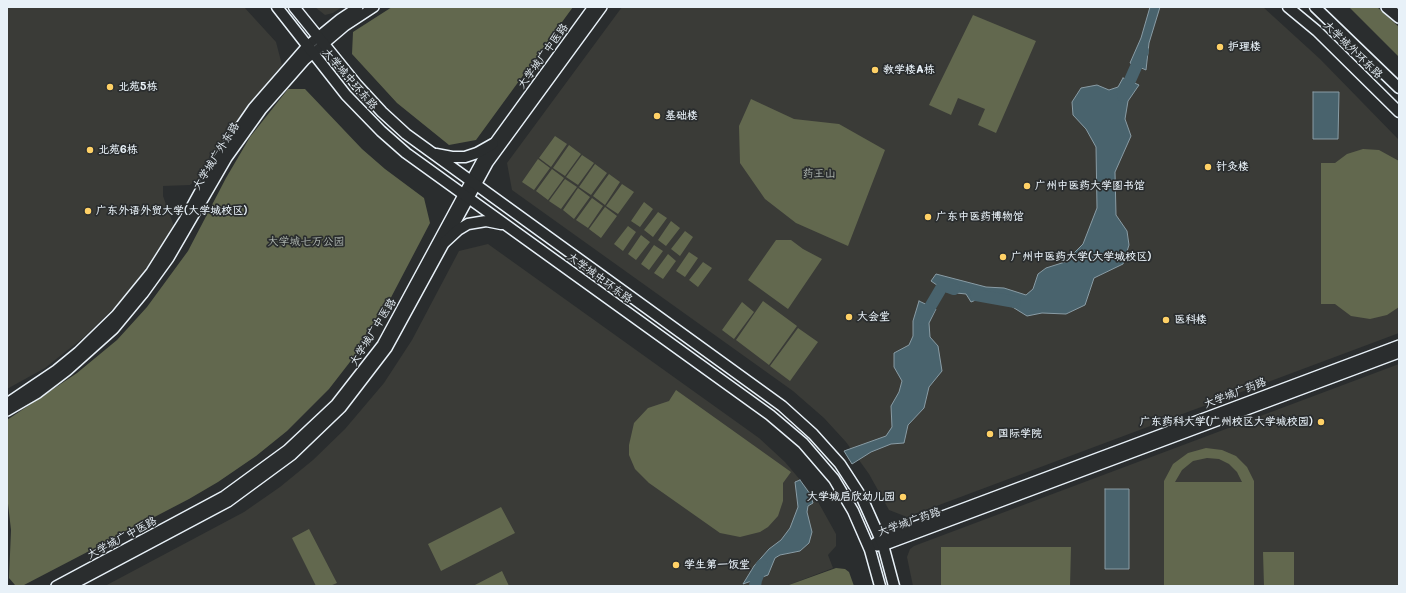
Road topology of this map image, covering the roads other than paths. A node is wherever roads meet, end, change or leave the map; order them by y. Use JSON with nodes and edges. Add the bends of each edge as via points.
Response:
{"nodes":[{"id":1,"x":277,"y":7,"type":"edge"},
{"id":2,"x":294,"y":7,"type":"edge"},
{"id":3,"x":358,"y":7,"type":"edge"},
{"id":4,"x":374,"y":7,"type":"edge"},
{"id":5,"x":593,"y":7,"type":"edge"},
{"id":6,"x":602,"y":7,"type":"edge"},
{"id":7,"x":1288,"y":7,"type":"edge"},
{"id":8,"x":1315,"y":7,"type":"edge"},
{"id":9,"x":1387,"y":7,"type":"edge"},
{"id":10,"x":1399,"y":17,"type":"edge"},
{"id":11,"x":320,"y":41,"type":"junction"},
{"id":12,"x":310,"y":50,"type":"junction"},
{"id":13,"x":1399,"y":88,"type":"edge"},
{"id":14,"x":1399,"y":112,"type":"edge"},
{"id":15,"x":493,"y":144,"type":"junction"},
{"id":16,"x":432,"y":153,"type":"junction"},
{"id":17,"x":472,"y":183,"type":"junction"},
{"id":18,"x":465,"y":197,"type":"junction"},
{"id":19,"x":507,"y":226,"type":"junction"},
{"id":20,"x":446,"y":242,"type":"junction"},
{"id":21,"x":1399,"y":345,"type":"edge"},
{"id":22,"x":1399,"y":352,"type":"edge"},
{"id":23,"x":7,"y":403,"type":"edge"},
{"id":24,"x":7,"y":411,"type":"edge"},
{"id":25,"x":882,"y":542,"type":"junction"},
{"id":26,"x":869,"y":547,"type":"junction"},
{"id":27,"x":56,"y":586,"type":"edge"},
{"id":28,"x":70,"y":586,"type":"edge"},
{"id":29,"x":880,"y":586,"type":"edge"},
{"id":30,"x":894,"y":586,"type":"edge"}],
"edges":[{"from":1,"to":12,"type":"main road","name":"大学城中环东路"},
{"from":2,"to":11,"type":"main road","name":"大学城中环东路"},
{"from":3,"to":11,"type":"street","name":"大学城广外东路"},
{"from":4,"to":11,"type":"street","name":"大学城广外东路"},
{"from":5,"to":15,"type":"street","name":"大学城广中医路"},
{"from":6,"to":17,"type":"street","name":"大学城广中医路"},
{"from":7,"to":14,"type":"main road","name":"大学城外环东路","via":[[1317,31]]},
{"from":8,"to":13,"type":"main road","name":"大学城外环东路"},
{"from":9,"to":10,"type":"highway"},
{"from":11,"to":12,"type":"street","name":"大学城广外东路"},
{"from":11,"to":16,"type":"main road","name":"大学城中环东路","via":[[382,112]]},
{"from":12,"to":18,"type":"main road","name":"大学城中环东路","via":[[346,95],[381,132]]},
{"from":12,"to":23,"type":"street","name":"大学城广外东路","via":[[264,95],[230,140],[166,249],[128,302],[78,352]]},
{"from":12,"to":24,"type":"street","name":"大学城广外东路","via":[[246,129],[170,258],[131,310],[81,360],[51,384]]},
{"from":15,"to":16,"type":"main road","via":[[465,156],[452,157]]},
{"from":15,"to":17,"type":"street","name":"大学城广中医路"},
{"from":16,"to":17,"type":"main road","name":"大学城中环东路"},
{"from":17,"to":18,"type":"street","name":"大学城广中医路"},
{"from":17,"to":25,"type":"main road","name":"大学城中环东路","via":[[794,416],[823,445],[847,475],[866,505]]},
{"from":18,"to":19,"type":"main road","name":"大学城中环东路"},
{"from":18,"to":20,"type":"street","name":"大学城广中医路"},
{"from":18,"to":27,"type":"street","name":"大学城广中医路","via":[[382,345],[360,376],[329,411],[287,450],[224,496]]},
{"from":19,"to":20,"type":"main road","via":[[492,221],[474,222],[458,230]]},
{"from":19,"to":26,"type":"main road","name":"大学城中环东路","via":[[784,426],[810,450],[839,486]]},
{"from":20,"to":28,"type":"street","name":"大学城广中医路","via":[[380,360],[341,408],[302,446],[220,506]]},
{"from":21,"to":25,"type":"street","name":"大学城广药路"},
{"from":22,"to":25,"type":"street","name":"大学城广药路"},
{"from":25,"to":26,"type":"street","name":"大学城广药路"},
{"from":25,"to":30,"type":"main road","name":"大学城中环东路"},
{"from":26,"to":29,"type":"main road","name":"大学城中环东路"}]}
